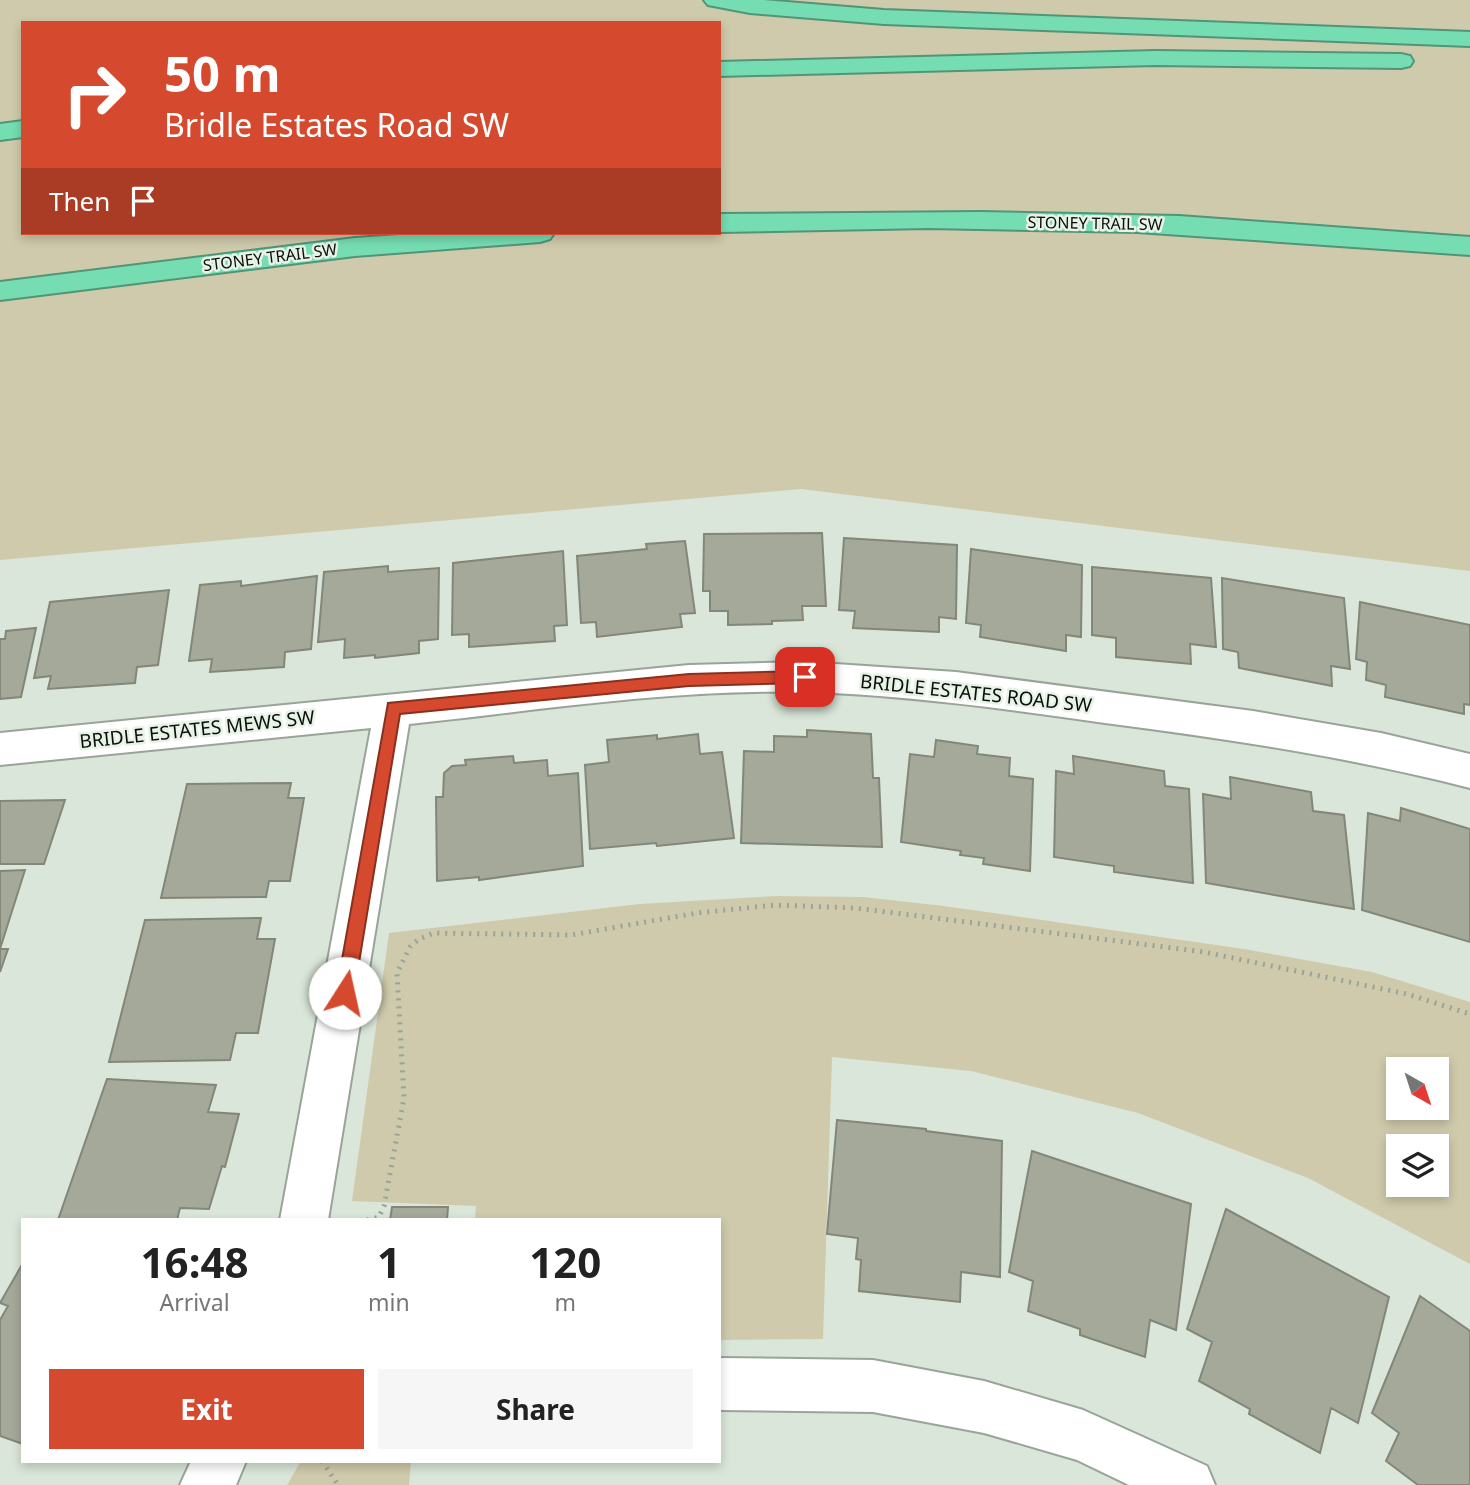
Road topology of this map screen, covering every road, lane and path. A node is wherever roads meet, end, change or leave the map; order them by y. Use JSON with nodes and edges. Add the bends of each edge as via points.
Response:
{"nodes":[{"id":1,"x":716,"y":0,"type":"edge"},
{"id":2,"x":1470,"y":39,"type":"edge"},
{"id":3,"x":1431,"y":62,"type":"dead end"},
{"id":4,"x":721,"y":69,"type":"edge"},
{"id":5,"x":21,"y":129,"type":"edge"},
{"id":6,"x":0,"y":132,"type":"edge"},
{"id":7,"x":721,"y":223,"type":"edge"},
{"id":8,"x":1265,"y":229,"type":"junction"},
{"id":9,"x":514,"y":235,"type":"edge"},
{"id":10,"x":1470,"y":246,"type":"edge"},
{"id":11,"x":1470,"y":260,"type":"edge"},
{"id":12,"x":0,"y":291,"type":"edge"},
{"id":13,"x":393,"y":708,"type":"junction"},
{"id":14,"x":0,"y":749,"type":"edge"},
{"id":15,"x":1470,"y":771,"type":"edge"},
{"id":16,"x":1470,"y":1014,"type":"edge"},
{"id":17,"x":304,"y":1218,"type":"edge"},
{"id":18,"x":375,"y":1218,"type":"edge"},
{"id":19,"x":721,"y":1384,"type":"edge"},
{"id":20,"x":219,"y":1463,"type":"edge"},
{"id":21,"x":323,"y":1463,"type":"edge"},
{"id":22,"x":207,"y":1485,"type":"edge"},
{"id":23,"x":338,"y":1485,"type":"edge"},
{"id":24,"x":1188,"y":1485,"type":"edge"}],
"edges":[{"from":1,"to":2,"type":"highway","via":[[884,17]]},
{"from":3,"to":4,"type":"highway","via":[[1156,58]]},
{"from":5,"to":6,"type":"highway"},
{"from":7,"to":8,"type":"highway","name":"STONEY TRAIL SW","via":[[1028,221]]},
{"from":8,"to":10,"type":"highway","name":"STONEY TRAIL SW"},
{"from":8,"to":11,"type":"highway"},
{"from":9,"to":12,"type":"highway","name":"STONEY TRAIL SW","via":[[355,247]]},
{"from":13,"to":14,"type":"street","name":"BRIDLE ESTATES MEWS SW"},
{"from":13,"to":15,"type":"street","name":"BRIDLE ESTATES ROAD SW","via":[[689,680],[877,680],[1311,735]]},
{"from":13,"to":17,"type":"street"},
{"from":16,"to":18,"type":"path","via":[[1407,994],[1204,952],[854,908],[775,905],[697,912],[571,936],[434,933],[417,938],[397,973],[404,1098],[384,1206]]},
{"from":19,"to":24,"type":"street","via":[[873,1386],[984,1407],[1083,1436]]},
{"from":20,"to":22,"type":"street"},
{"from":21,"to":23,"type":"path"}]}
